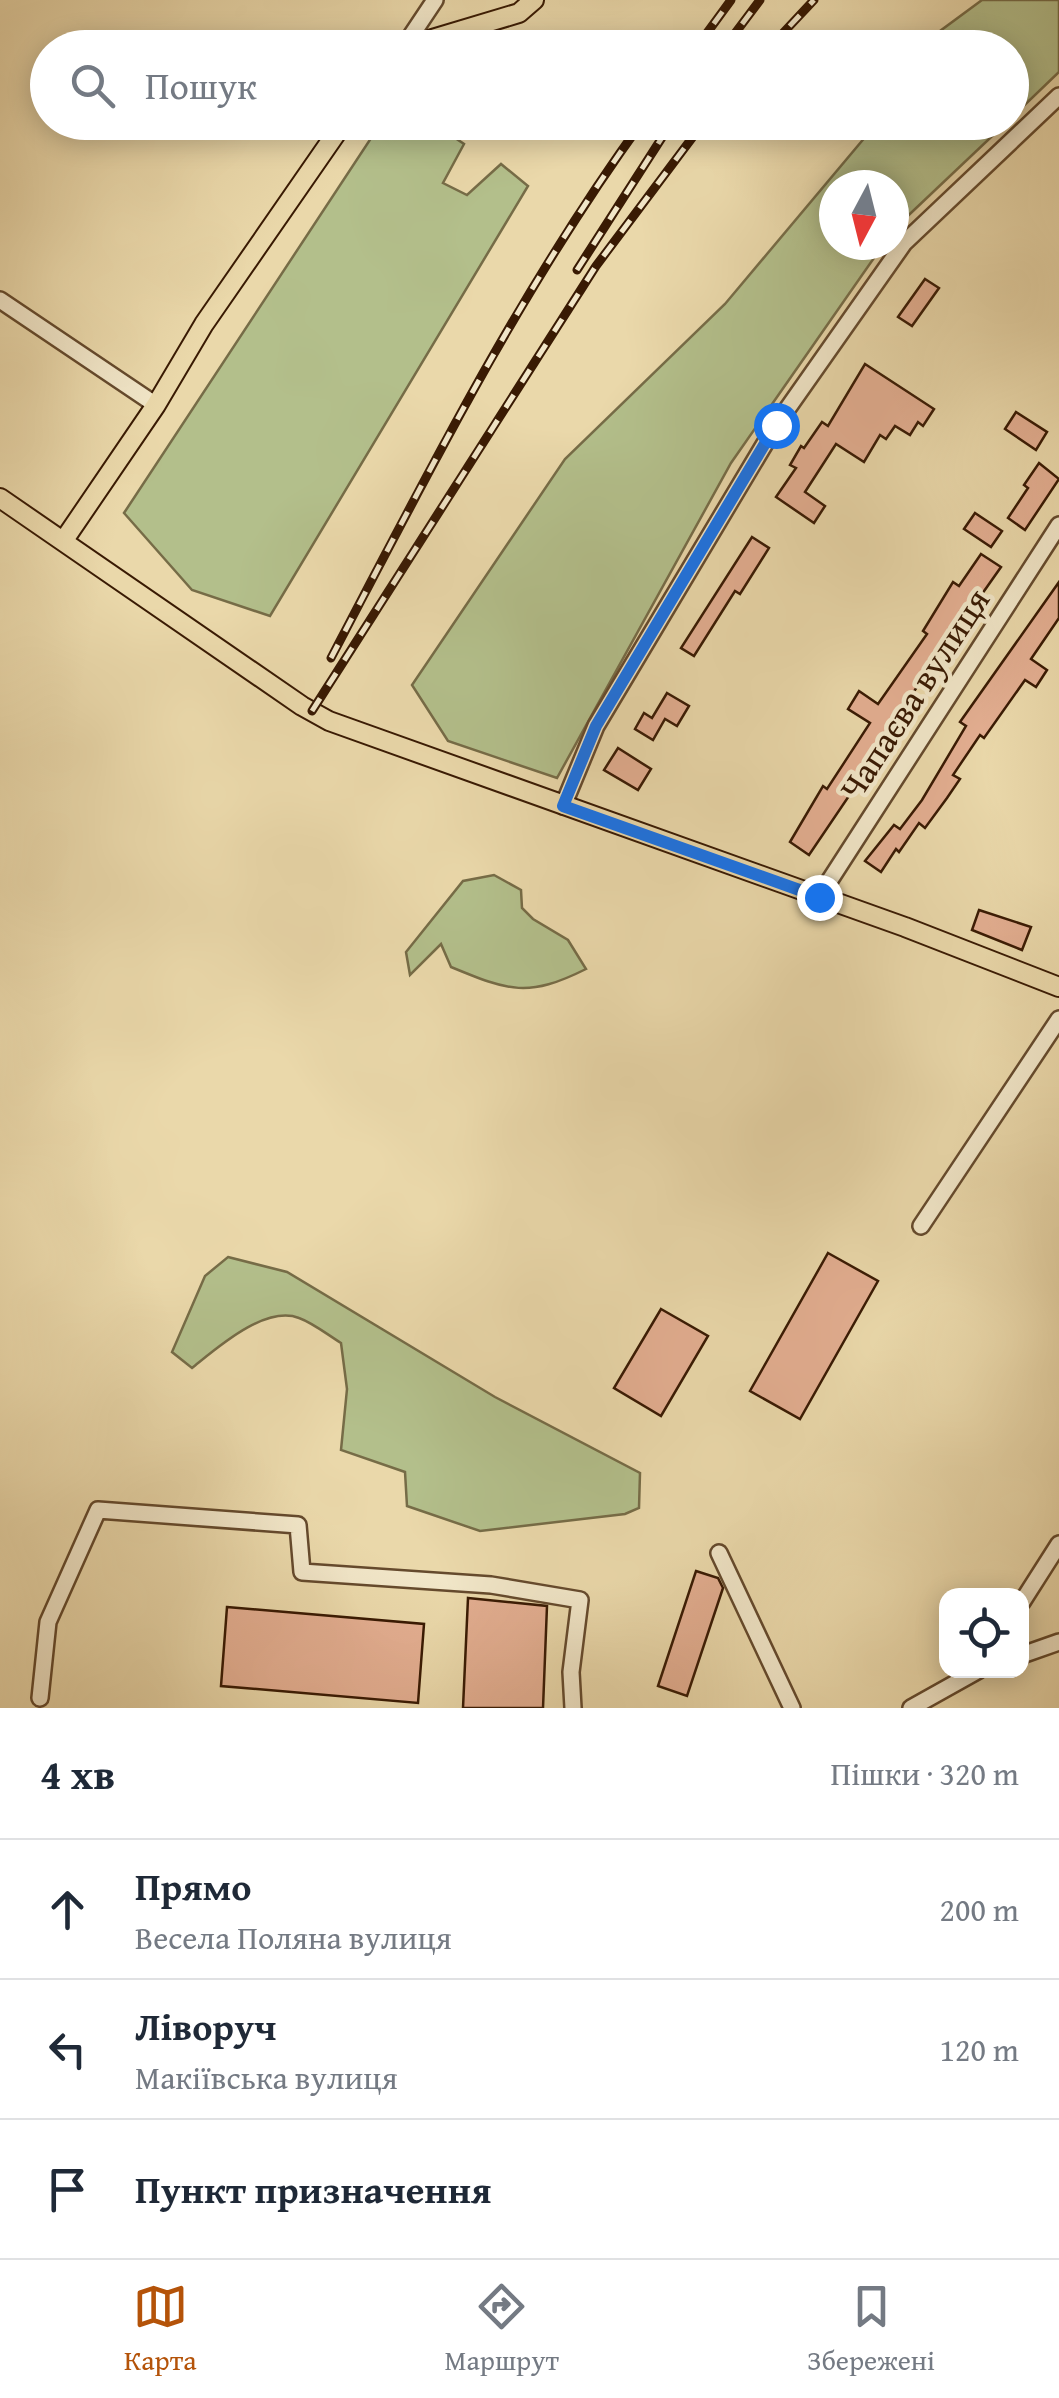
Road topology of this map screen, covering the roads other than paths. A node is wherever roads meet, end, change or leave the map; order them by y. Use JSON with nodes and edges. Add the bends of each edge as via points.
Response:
{"nodes":[{"id":1,"x":434,"y":0,"type":"edge"},
{"id":2,"x":534,"y":0,"type":"edge"},
{"id":3,"x":415,"y":30,"type":"edge"},
{"id":4,"x":462,"y":30,"type":"edge"},
{"id":5,"x":1059,"y":96,"type":"edge"},
{"id":6,"x":1029,"y":124,"type":"edge"},
{"id":7,"x":332,"y":140,"type":"edge"},
{"id":8,"x":1013,"y":140,"type":"edge"},
{"id":9,"x":0,"y":300,"type":"edge"},
{"id":10,"x":156,"y":405,"type":"junction"},
{"id":11,"x":0,"y":498,"type":"edge"},
{"id":12,"x":1059,"y":524,"type":"edge"},
{"id":13,"x":64,"y":540,"type":"junction"},
{"id":14,"x":563,"y":806,"type":"junction"},
{"id":15,"x":819,"y":897,"type":"junction"},
{"id":16,"x":1059,"y":987,"type":"edge"},
{"id":17,"x":1059,"y":1020,"type":"edge"},
{"id":18,"x":921,"y":1226,"type":"dead end"},
{"id":19,"x":1059,"y":1544,"type":"edge"},
{"id":20,"x":718,"y":1552,"type":"dead end"},
{"id":21,"x":1053,"y":1569,"type":"edge"},
{"id":22,"x":1029,"y":1595,"type":"edge"},
{"id":23,"x":1059,"y":1642,"type":"edge"},
{"id":24,"x":1029,"y":1653,"type":"edge"},
{"id":25,"x":965,"y":1678,"type":"edge"},
{"id":26,"x":40,"y":1698,"type":"dead end"},
{"id":27,"x":573,"y":1708,"type":"edge"},
{"id":28,"x":792,"y":1708,"type":"edge"},
{"id":29,"x":911,"y":1708,"type":"edge"}],
"edges":[{"from":1,"to":3,"type":"street"},
{"from":2,"to":4,"type":"main road","via":[[519,13]]},
{"from":5,"to":6,"type":"street"},
{"from":7,"to":10,"type":"main road"},
{"from":8,"to":14,"type":"street","via":[[904,243],[787,410],[596,726]]},
{"from":9,"to":10,"type":"street"},
{"from":10,"to":13,"type":"main road"},
{"from":11,"to":13,"type":"main road"},
{"from":12,"to":15,"type":"street","name":"Чапаєва вулиця"},
{"from":13,"to":14,"type":"main road","via":[[329,721]]},
{"from":14,"to":15,"type":"main road"},
{"from":15,"to":16,"type":"main road"},
{"from":17,"to":18,"type":"street"},
{"from":19,"to":21,"type":"street"},
{"from":20,"to":28,"type":"street"},
{"from":21,"to":22,"type":"street"},
{"from":23,"to":24,"type":"street"},
{"from":25,"to":29,"type":"street"},
{"from":26,"to":27,"type":"street","via":[[48,1622],[98,1510],[298,1526],[302,1572],[491,1585],[580,1600]]}]}
